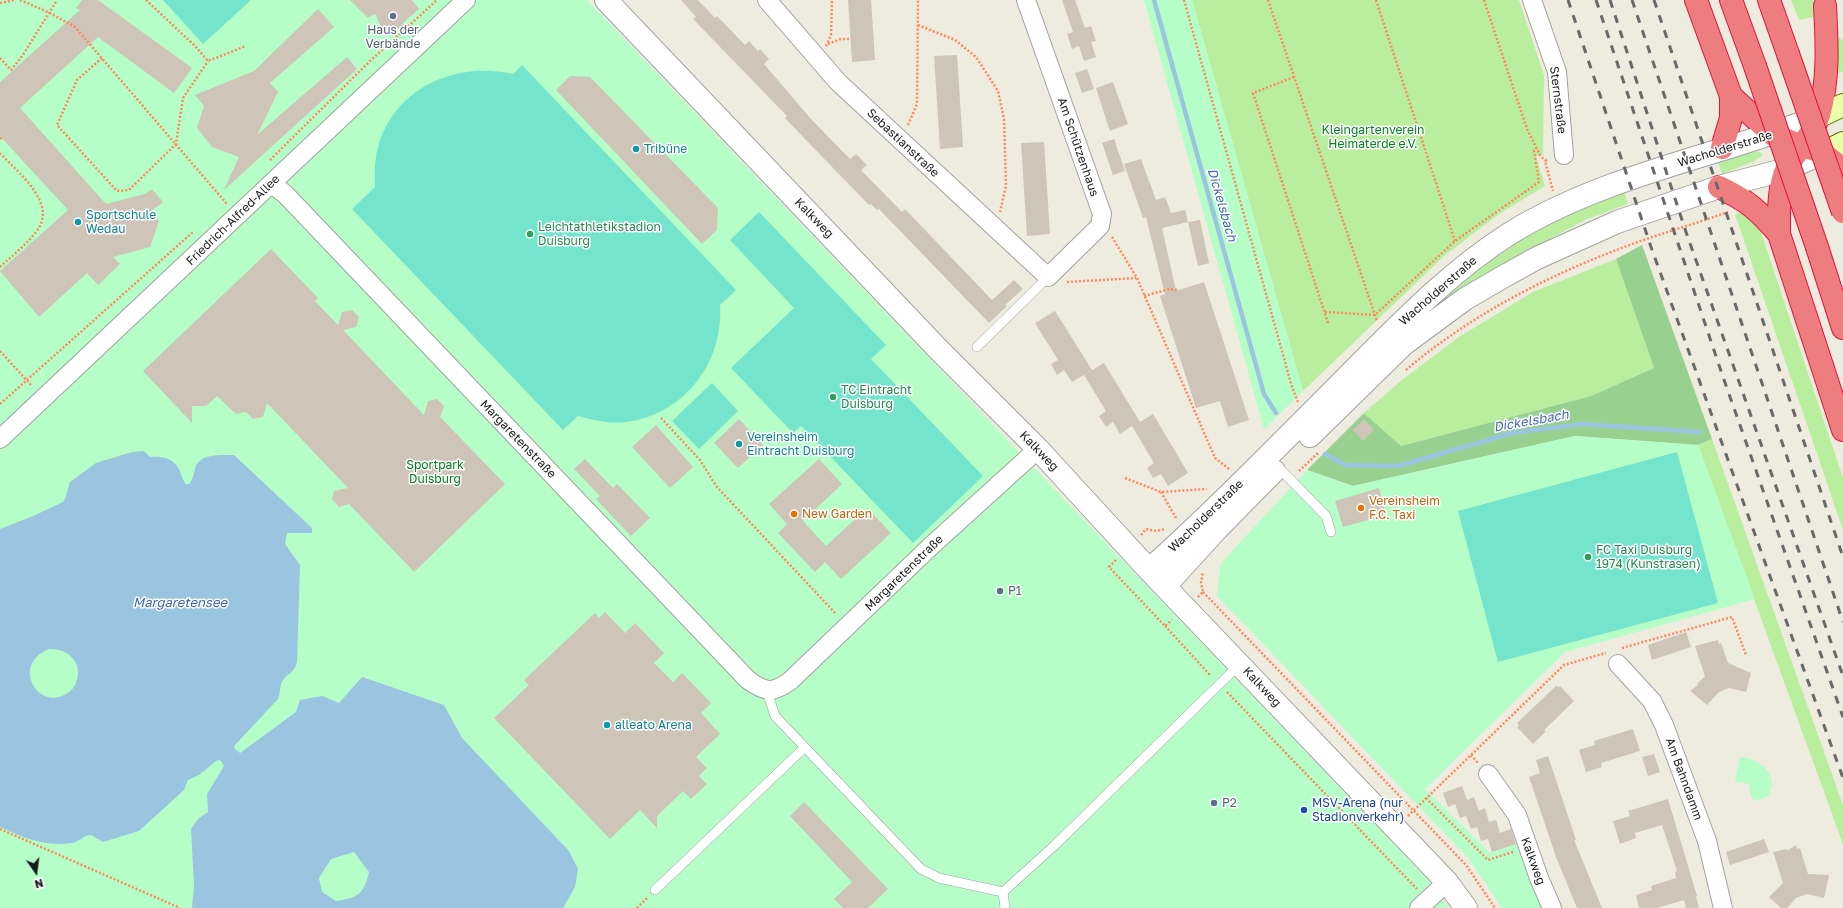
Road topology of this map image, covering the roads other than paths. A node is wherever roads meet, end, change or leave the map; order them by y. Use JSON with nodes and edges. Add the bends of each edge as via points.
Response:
{"nodes":[{"id":1,"x":466,"y":0,"type":"edge"},
{"id":2,"x":606,"y":0,"type":"edge"},
{"id":3,"x":767,"y":0,"type":"edge"},
{"id":4,"x":1026,"y":0,"type":"edge"},
{"id":5,"x":1532,"y":0,"type":"edge"},
{"id":6,"x":1696,"y":0,"type":"edge"},
{"id":7,"x":1731,"y":0,"type":"edge"},
{"id":8,"x":1769,"y":0,"type":"edge"},
{"id":9,"x":1824,"y":3,"type":"edge"},
{"id":10,"x":1843,"y":34,"type":"edge"},
{"id":11,"x":1731,"y":96,"type":"junction"},
{"id":12,"x":1843,"y":106,"type":"edge"},
{"id":13,"x":1818,"y":117,"type":"junction"},
{"id":14,"x":1773,"y":135,"type":"junction"},
{"id":15,"x":1843,"y":143,"type":"edge"},
{"id":16,"x":1802,"y":146,"type":"junction"},
{"id":17,"x":1722,"y":148,"type":"junction"},
{"id":18,"x":1823,"y":154,"type":"junction"},
{"id":19,"x":1564,"y":155,"type":"dead end"},
{"id":20,"x":1787,"y":169,"type":"junction"},
{"id":21,"x":1843,"y":169,"type":"edge"},
{"id":22,"x":272,"y":184,"type":"junction"},
{"id":23,"x":1719,"y":188,"type":"junction"},
{"id":24,"x":1843,"y":212,"type":"edge"},
{"id":25,"x":1779,"y":234,"type":"junction"},
{"id":26,"x":1048,"y":277,"type":"junction"},
{"id":27,"x":1843,"y":328,"type":"edge"},
{"id":28,"x":977,"y":347,"type":"dead end"},
{"id":29,"x":1843,"y":430,"type":"edge"},
{"id":30,"x":0,"y":440,"type":"edge"},
{"id":31,"x":1038,"y":449,"type":"junction"},
{"id":32,"x":1284,"y":474,"type":"junction"},
{"id":33,"x":1331,"y":532,"type":"dead end"},
{"id":34,"x":1150,"y":570,"type":"junction"},
{"id":35,"x":1165,"y":586,"type":"junction"},
{"id":36,"x":1615,"y":655,"type":"road end"},
{"id":37,"x":1240,"y":663,"type":"junction"},
{"id":38,"x":767,"y":691,"type":"junction"},
{"id":39,"x":804,"y":748,"type":"junction"},
{"id":40,"x":1488,"y":774,"type":"dead end"},
{"id":41,"x":1448,"y":882,"type":"junction"},
{"id":42,"x":655,"y":890,"type":"dead end"},
{"id":43,"x":1003,"y":892,"type":"junction"},
{"id":44,"x":1423,"y":904,"type":"edge"},
{"id":45,"x":1005,"y":908,"type":"edge"},
{"id":46,"x":1466,"y":908,"type":"edge"},
{"id":47,"x":1552,"y":908,"type":"edge"},
{"id":48,"x":1724,"y":908,"type":"edge"}],
"edges":[{"from":1,"to":22,"type":"street","name":"Friedrich-Alfred-Allee"},
{"from":2,"to":31,"type":"street","name":"Kalkweg","via":[[934,344]]},
{"from":3,"to":26,"type":"street","name":"Sebastianstraße","via":[[822,50],[838,82]]},
{"from":4,"to":26,"type":"street","name":"Am Schützenhaus","via":[[1102,214],[1100,226]]},
{"from":5,"to":19,"type":"street","name":"Sternstraße","via":[[1557,72]]},
{"from":6,"to":11,"type":"highway"},
{"from":7,"to":27,"type":"highway","bridge":true},
{"from":8,"to":24,"type":"highway","bridge":true},
{"from":9,"to":10,"type":"highway"},
{"from":9,"to":13,"type":"highway","via":[[1828,61]]},
{"from":11,"to":14,"type":"highway"},
{"from":11,"to":17,"type":"highway","via":[[1731,118]]},
{"from":12,"to":13,"type":"main road","name":"Wacholderstraße"},
{"from":13,"to":14,"type":"street","name":"Wacholderstraße"},
{"from":13,"to":16,"type":"highway"},
{"from":14,"to":16,"type":"highway"},
{"from":14,"to":17,"type":"street","name":"Wacholderstraße"},
{"from":15,"to":18,"type":"main road","name":"Wacholderstraße"},
{"from":16,"to":18,"type":"highway"},
{"from":16,"to":20,"type":"highway"},
{"from":17,"to":34,"type":"street","name":"Wacholderstraße","via":[[1620,182],[1558,207],[1510,234],[1465,264],[1424,300],[1277,448]]},
{"from":18,"to":20,"type":"street","name":"Wacholderstraße"},
{"from":18,"to":21,"type":"highway"},
{"from":20,"to":23,"type":"street","name":"Wacholderstraße"},
{"from":20,"to":25,"type":"highway","via":[[1779,210]]},
{"from":22,"to":30,"type":"street","name":"Friedrich-Alfred-Allee","via":[[232,210]]},
{"from":22,"to":38,"type":"street","name":"Margaretenstraße","via":[[285,194],[748,680]]},
{"from":23,"to":25,"type":"highway","via":[[1743,199],[1761,213]]},
{"from":23,"to":32,"type":"street","name":"Wacholderstraße","via":[[1617,222],[1559,248],[1465,299],[1404,344]]},
{"from":25,"to":29,"type":"highway"},
{"from":26,"to":28,"type":"lane"},
{"from":31,"to":34,"type":"street","name":"Kalkweg"},
{"from":31,"to":38,"type":"street","name":"Margaretenstraße","via":[[930,547],[790,681],[779,689]]},
{"from":32,"to":33,"type":"lane","via":[[1326,516]]},
{"from":32,"to":35,"type":"street","name":"Wacholderstraße","via":[[1217,529]]},
{"from":34,"to":35,"type":"street","name":"Kalkweg"},
{"from":35,"to":37,"type":"street","name":"Kalkweg"},
{"from":36,"to":48,"type":"street","name":"Am Bahndamm","via":[[1652,701],[1664,725],[1707,841]]},
{"from":37,"to":41,"type":"street","name":"Kalkweg"},
{"from":37,"to":43,"type":"lane","via":[[1055,845]]},
{"from":38,"to":39,"type":"lane","via":[[775,716]]},
{"from":39,"to":42,"type":"lane"},
{"from":39,"to":43,"type":"lane","via":[[920,869],[939,878]]},
{"from":40,"to":47,"type":"street","name":"Kalkweg","via":[[1517,815]]},
{"from":41,"to":44,"type":"street"},
{"from":41,"to":46,"type":"street","name":"Kalkweg"},
{"from":43,"to":45,"type":"lane"}]}
